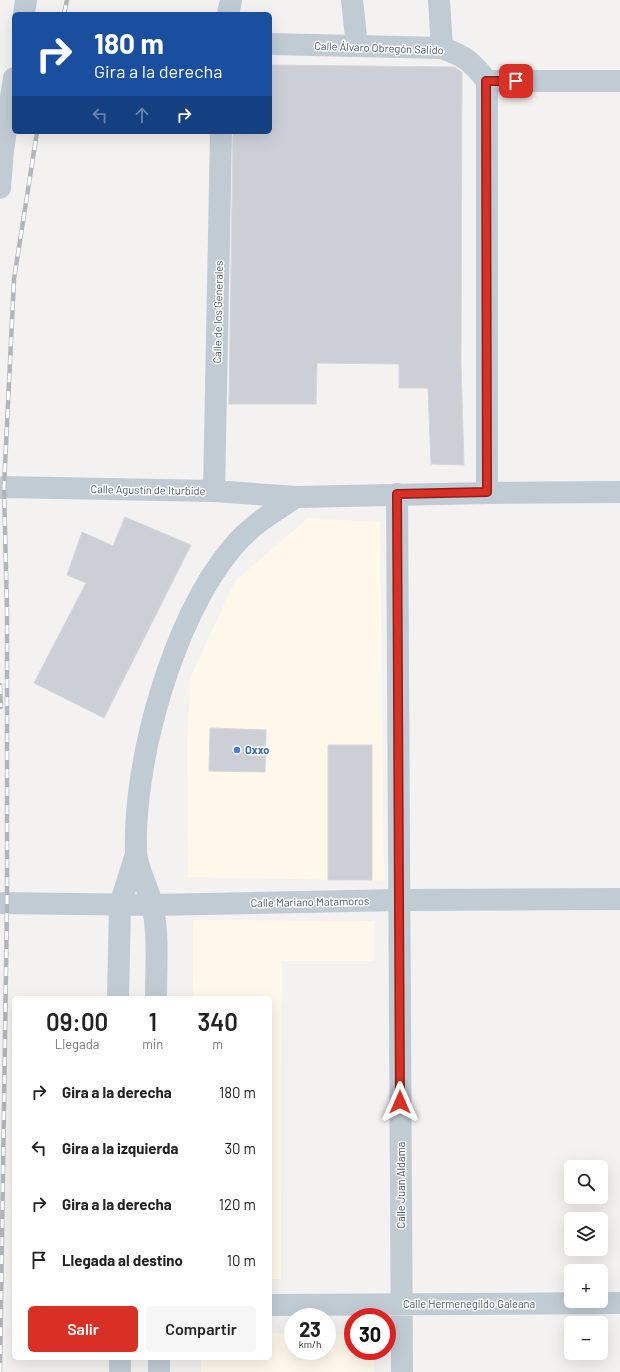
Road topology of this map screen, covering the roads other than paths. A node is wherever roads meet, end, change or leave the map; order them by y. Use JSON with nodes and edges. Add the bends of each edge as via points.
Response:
{"nodes":[{"id":1,"x":26,"y":0,"type":"edge"},
{"id":2,"x":231,"y":0,"type":"edge"},
{"id":3,"x":352,"y":0,"type":"edge"},
{"id":4,"x":439,"y":0,"type":"edge"},
{"id":5,"x":24,"y":12,"type":"edge"},
{"id":6,"x":228,"y":12,"type":"edge"},
{"id":7,"x":272,"y":44,"type":"edge"},
{"id":8,"x":357,"y":46,"type":"junction"},
{"id":9,"x":442,"y":48,"type":"junction"},
{"id":10,"x":486,"y":81,"type":"junction"},
{"id":11,"x":620,"y":81,"type":"edge"},
{"id":12,"x":12,"y":91,"type":"edge"},
{"id":13,"x":221,"y":134,"type":"edge"},
{"id":14,"x":0,"y":188,"type":"edge"},
{"id":15,"x":0,"y":488,"type":"edge"},
{"id":16,"x":214,"y":492,"type":"junction"},
{"id":17,"x":487,"y":492,"type":"junction"},
{"id":18,"x":620,"y":492,"type":"edge"},
{"id":19,"x":397,"y":494,"type":"junction"},
{"id":20,"x":296,"y":497,"type":"junction"},
{"id":21,"x":136,"y":854,"type":"junction"},
{"id":22,"x":620,"y":899,"type":"edge"},
{"id":23,"x":399,"y":900,"type":"junction"},
{"id":24,"x":0,"y":903,"type":"edge"},
{"id":25,"x":120,"y":905,"type":"junction"},
{"id":26,"x":152,"y":905,"type":"junction"},
{"id":27,"x":118,"y":996,"type":"edge"},
{"id":28,"x":156,"y":996,"type":"edge"},
{"id":29,"x":620,"y":1303,"type":"edge"},
{"id":30,"x":401,"y":1304,"type":"junction"},
{"id":31,"x":272,"y":1305,"type":"edge"},
{"id":32,"x":120,"y":1360,"type":"edge"},
{"id":33,"x":159,"y":1360,"type":"edge"},
{"id":34,"x":120,"y":1372,"type":"edge"},
{"id":35,"x":159,"y":1372,"type":"edge"},
{"id":36,"x":402,"y":1372,"type":"edge"}],
"edges":[{"from":1,"to":5,"type":"street"},
{"from":2,"to":6,"type":"street"},
{"from":3,"to":8,"type":"street"},
{"from":4,"to":9,"type":"street"},
{"from":7,"to":8,"type":"street","name":"Calle Álvaro Obregón Salido"},
{"from":8,"to":9,"type":"street","name":"Calle Álvaro Obregón Salido"},
{"from":9,"to":10,"type":"street","name":"Calle Álvaro Obregón Salido","via":[[473,63]]},
{"from":10,"to":11,"type":"street"},
{"from":10,"to":17,"type":"street"},
{"from":12,"to":14,"type":"street"},
{"from":13,"to":16,"type":"street","name":"Calle de los Generales"},
{"from":15,"to":16,"type":"street","name":"Calle Agustín de Iturbide","via":[[4,486]]},
{"from":16,"to":20,"type":"street","name":"Calle Agustín de Iturbide"},
{"from":17,"to":18,"type":"street","name":"Calle Agustín de Iturbide"},
{"from":17,"to":19,"type":"street","name":"Calle Agustín de Iturbide"},
{"from":19,"to":20,"type":"street","name":"Calle Agustín de Iturbide"},
{"from":19,"to":23,"type":"street","name":"Calle Juan Aldama"},
{"from":20,"to":21,"type":"street","via":[[260,520],[233,547],[211,576],[191,613],[167,674],[147,747],[137,814]]},
{"from":21,"to":25,"type":"street"},
{"from":21,"to":26,"type":"street"},
{"from":22,"to":23,"type":"street","name":"Calle Mariano Matamoros"},
{"from":23,"to":26,"type":"street","name":"Calle Mariano Matamoros"},
{"from":23,"to":30,"type":"street","name":"Calle Juan Aldama"},
{"from":24,"to":25,"type":"street","name":"Calle Mariano Matamoros"},
{"from":25,"to":26,"type":"street","name":"Calle Mariano Matamoros"},
{"from":25,"to":27,"type":"street"},
{"from":26,"to":28,"type":"street","via":[[156,944]]},
{"from":29,"to":30,"type":"street","name":"Calle Hermenegildo Galeana"},
{"from":30,"to":31,"type":"street","name":"Calle Hermenegildo Galeana"},
{"from":30,"to":36,"type":"street","name":"Calle Juan Aldama"},
{"from":32,"to":34,"type":"street"},
{"from":33,"to":35,"type":"street"}]}
